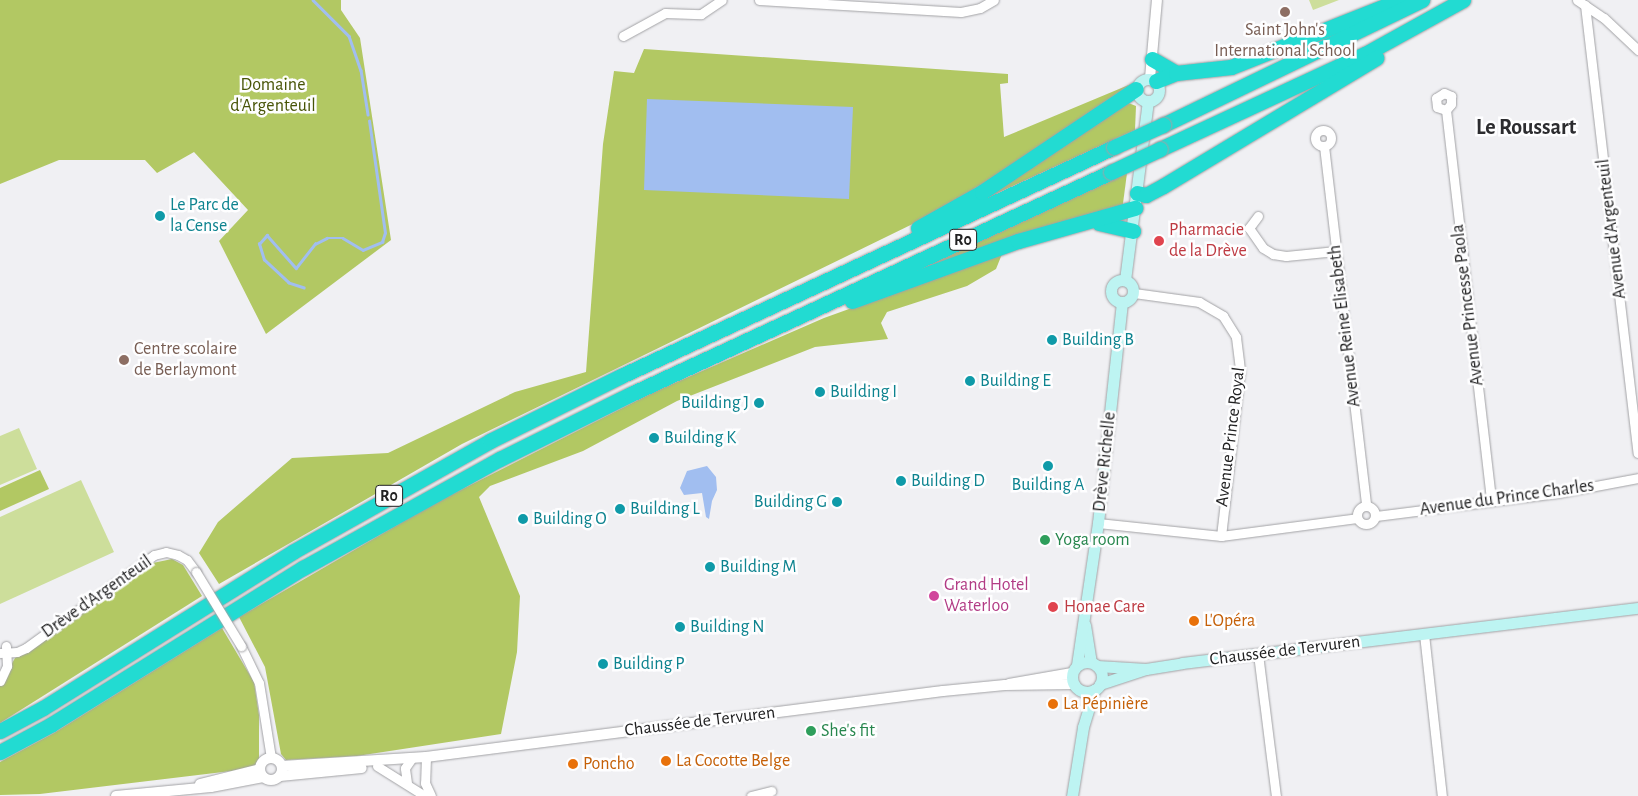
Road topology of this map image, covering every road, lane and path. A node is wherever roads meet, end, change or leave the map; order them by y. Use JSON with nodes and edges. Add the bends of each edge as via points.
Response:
{"nodes":[{"id":1,"x":722,"y":0,"type":"edge"},
{"id":2,"x":759,"y":0,"type":"edge"},
{"id":3,"x":994,"y":0,"type":"edge"},
{"id":4,"x":1157,"y":0,"type":"edge"},
{"id":5,"x":1400,"y":0,"type":"edge"},
{"id":6,"x":1422,"y":0,"type":"edge"},
{"id":7,"x":1463,"y":0,"type":"edge"},
{"id":8,"x":1581,"y":3,"type":"edge"},
{"id":9,"x":1424,"y":23,"type":"junction"},
{"id":10,"x":623,"y":36,"type":"dead end"},
{"id":11,"x":1638,"y":50,"type":"edge"},
{"id":12,"x":1152,"y":59,"type":"junction"},
{"id":13,"x":1176,"y":73,"type":"junction"},
{"id":14,"x":1153,"y":80,"type":"junction"},
{"id":15,"x":1136,"y":89,"type":"junction"},
{"id":16,"x":1148,"y":101,"type":"junction"},
{"id":17,"x":1446,"y":110,"type":"dead end"},
{"id":18,"x":1324,"y":146,"type":"dead end"},
{"id":19,"x":1136,"y":201,"type":"junction"},
{"id":20,"x":1258,"y":216,"type":"dead end"},
{"id":21,"x":1093,"y":222,"type":"junction"},
{"id":22,"x":1132,"y":231,"type":"junction"},
{"id":23,"x":1336,"y":251,"type":"junction"},
{"id":24,"x":878,"y":257,"type":"junction"},
{"id":25,"x":1125,"y":280,"type":"junction"},
{"id":26,"x":1134,"y":293,"type":"junction"},
{"id":27,"x":1122,"y":302,"type":"junction"},
{"id":28,"x":814,"y":309,"type":"junction"},
{"id":29,"x":1634,"y":375,"type":"edge"},
{"id":30,"x":1638,"y":453,"type":"edge"},
{"id":31,"x":1638,"y":478,"type":"edge"},
{"id":32,"x":1491,"y":501,"type":"junction"},
{"id":33,"x":1366,"y":506,"type":"junction"},
{"id":34,"x":1376,"y":516,"type":"junction"},
{"id":35,"x":1358,"y":518,"type":"junction"},
{"id":36,"x":1098,"y":523,"type":"junction"},
{"id":37,"x":1221,"y":536,"type":"junction"},
{"id":38,"x":1638,"y":608,"type":"edge"},
{"id":39,"x":1085,"y":621,"type":"junction"},
{"id":40,"x":1424,"y":634,"type":"junction"},
{"id":41,"x":5,"y":651,"type":"edge"},
{"id":42,"x":1258,"y":654,"type":"junction"},
{"id":43,"x":1094,"y":664,"type":"junction"},
{"id":44,"x":1146,"y":669,"type":"junction"},
{"id":45,"x":1076,"y":678,"type":"junction"},
{"id":46,"x":0,"y":681,"type":"edge"},
{"id":47,"x":1097,"y":687,"type":"junction"},
{"id":48,"x":1082,"y":726,"type":"junction"},
{"id":49,"x":0,"y":731,"type":"edge"},
{"id":50,"x":0,"y":752,"type":"edge"},
{"id":51,"x":426,"y":757,"type":"junction"},
{"id":52,"x":271,"y":758,"type":"junction"},
{"id":53,"x":411,"y":759,"type":"junction"},
{"id":54,"x":394,"y":761,"type":"junction"},
{"id":55,"x":377,"y":766,"type":"junction"},
{"id":56,"x":281,"y":771,"type":"junction"},
{"id":57,"x":261,"y":773,"type":"junction"},
{"id":58,"x":407,"y":783,"type":"junction"},
{"id":59,"x":771,"y":791,"type":"dead end"},
{"id":60,"x":116,"y":796,"type":"edge"},
{"id":61,"x":425,"y":796,"type":"edge"},
{"id":62,"x":431,"y":796,"type":"edge"},
{"id":63,"x":751,"y":796,"type":"edge"},
{"id":64,"x":1072,"y":796,"type":"edge"},
{"id":65,"x":1276,"y":796,"type":"edge"},
{"id":66,"x":1442,"y":796,"type":"edge"}],
"edges":[{"from":1,"to":10,"type":"street","via":[[701,14],[665,13]]},
{"from":2,"to":3,"type":"street","via":[[962,12],[980,8]]},
{"from":4,"to":12,"type":"street"},
{"from":5,"to":13,"type":"highway","via":[[1231,67]]},
{"from":6,"to":24,"type":"highway","number":"R0","bridge":true},
{"from":7,"to":9,"type":"highway","number":"R0"},
{"from":8,"to":11,"type":"street","via":[[1604,18]]},
{"from":8,"to":29,"type":"street","name":"Avenue d'Argenteuil"},
{"from":9,"to":19,"type":"highway","via":[[1419,33]]},
{"from":9,"to":28,"type":"highway","number":"R0","bridge":true,"via":[[1356,58]]},
{"from":12,"to":13,"type":"highway"},
{"from":12,"to":14,"type":"street"},
{"from":13,"to":14,"type":"highway"},
{"from":14,"to":15,"type":"main road","via":[[1141,80]]},
{"from":14,"to":16,"type":"main road","via":[[1159,91]]},
{"from":15,"to":16,"type":"main road","via":[[1139,98]]},
{"from":15,"to":24,"type":"highway","via":[[982,192],[895,240]]},
{"from":16,"to":19,"type":"main road"},
{"from":17,"to":32,"type":"street","name":"Avenue Princesse Paola"},
{"from":18,"to":23,"type":"street","name":"Avenue Reine Elisabeth"},
{"from":19,"to":21,"type":"highway"},
{"from":19,"to":22,"type":"main road"},
{"from":20,"to":23,"type":"street","via":[[1249,228],[1263,248],[1273,254],[1286,256]]},
{"from":21,"to":22,"type":"highway","via":[[1114,224]]},
{"from":21,"to":28,"type":"highway","via":[[1018,241],[831,309]]},
{"from":22,"to":25,"type":"main road"},
{"from":23,"to":33,"type":"street","name":"Avenue Reine Elisabeth"},
{"from":24,"to":49,"type":"highway","number":"R0","via":[[621,376],[490,441],[294,551]]},
{"from":25,"to":26,"type":"main road"},
{"from":25,"to":27,"type":"main road","via":[[1117,281],[1111,291],[1114,299]]},
{"from":26,"to":27,"type":"main road","via":[[1128,301]]},
{"from":26,"to":37,"type":"street","name":"Avenue Prince Royal","via":[[1199,302],[1222,316],[1236,337],[1240,372]]},
{"from":27,"to":36,"type":"main road","name":"Drève Richelle"},
{"from":28,"to":50,"type":"highway","number":"R0","via":[[606,406],[406,510],[287,578],[52,724]]},
{"from":29,"to":30,"type":"street","name":"Avenue d'Argenteuil"},
{"from":31,"to":32,"type":"street","name":"Avenue du Prince Charles"},
{"from":32,"to":34,"type":"street","name":"Avenue du Prince Charles"},
{"from":33,"to":34,"type":"street","via":[[1374,510]]},
{"from":33,"to":35,"type":"street","via":[[1358,511]]},
{"from":34,"to":35,"type":"street","via":[[1368,524]]},
{"from":35,"to":37,"type":"street"},
{"from":36,"to":37,"type":"street"},
{"from":36,"to":39,"type":"main road","name":"Drève Richelle"},
{"from":38,"to":40,"type":"main road","name":"Chaussée de Tervuren"},
{"from":39,"to":43,"type":"main road","name":"Drève Richelle"},
{"from":39,"to":45,"type":"main road","name":"Drève Richelle"},
{"from":40,"to":42,"type":"main road","name":"Chaussée de Tervuren"},
{"from":40,"to":66,"type":"street"},
{"from":41,"to":46,"type":"street","via":[[7,666]]},
{"from":41,"to":52,"type":"street","name":"Drève d'Argenteuil","bridge":true,"via":[[26,648],[154,556],[166,552],[178,555],[187,560],[196,572],[241,646],[259,683]]},
{"from":42,"to":44,"type":"main road","name":"Chaussée de Tervuren"},
{"from":42,"to":65,"type":"street"},
{"from":43,"to":44,"type":"main road","name":"Chaussée de Tervuren"},
{"from":43,"to":45,"type":"main road","name":"Chaussée de Tervuren"},
{"from":43,"to":47,"type":"main road","name":"Drève Richelle","via":[[1102,678]]},
{"from":44,"to":47,"type":"main road","name":"Chaussée de Tervuren"},
{"from":45,"to":47,"type":"main road","name":"Chaussée de Tervuren"},
{"from":45,"to":48,"type":"main road","name":"Drève Richelle"},
{"from":45,"to":51,"type":"street","name":"Chaussée de Tervuren","via":[[1034,677],[1005,685]]},
{"from":47,"to":48,"type":"main road","name":"Drève Richelle"},
{"from":48,"to":64,"type":"main road","name":"Drève Richelle"},
{"from":51,"to":53,"type":"street","name":"Chaussée de Tervuren"},
{"from":51,"to":62,"type":"street","via":[[425,783]]},
{"from":52,"to":56,"type":"street"},
{"from":52,"to":57,"type":"street","via":[[263,761]]},
{"from":53,"to":54,"type":"street","name":"Chaussée de Tervuren"},
{"from":53,"to":58,"type":"street","via":[[405,768]]},
{"from":54,"to":55,"type":"street","name":"Chaussée de Tervuren"},
{"from":54,"to":56,"type":"street","name":"Chaussée de Tervuren"},
{"from":55,"to":56,"type":"street","name":"Chaussée de Tervuren"},
{"from":55,"to":58,"type":"street"},
{"from":56,"to":57,"type":"street","via":[[272,781]]},
{"from":57,"to":60,"type":"street","via":[[211,787]]},
{"from":58,"to":61,"type":"street"},
{"from":59,"to":63,"type":"street"}]}
